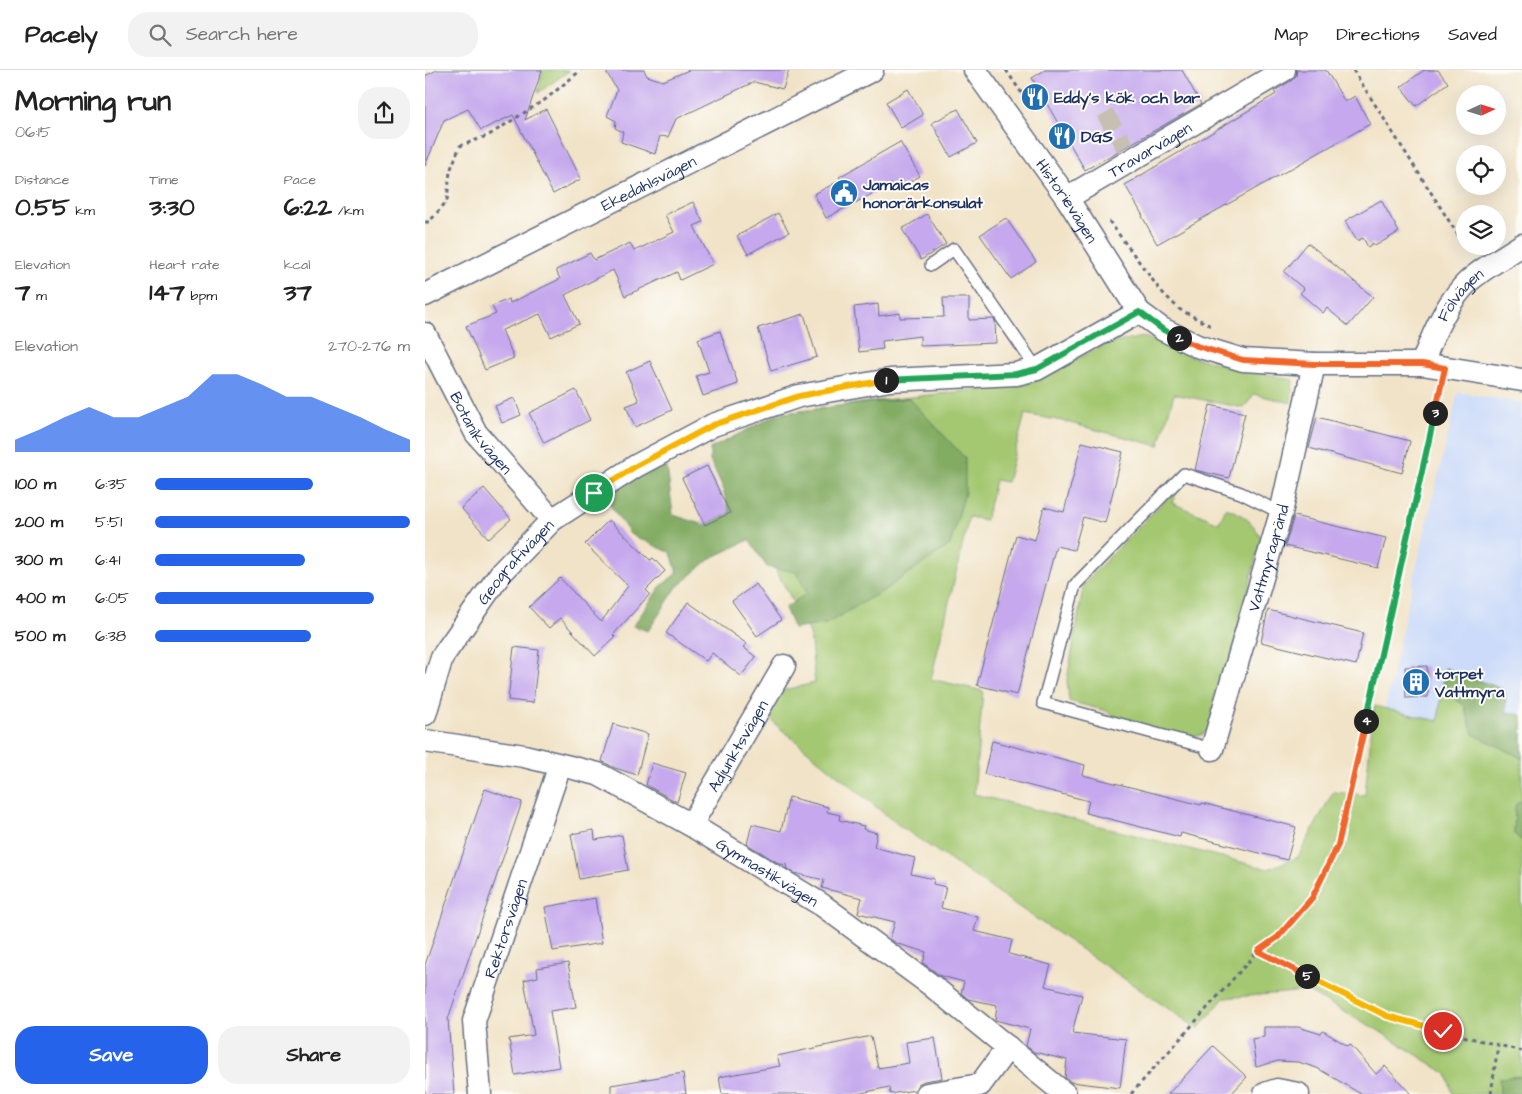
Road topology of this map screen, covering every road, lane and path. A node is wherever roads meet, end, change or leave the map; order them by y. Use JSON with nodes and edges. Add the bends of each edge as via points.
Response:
{"nodes":[{"id":1,"x":581,"y":70,"type":"edge"},
{"id":2,"x":872,"y":70,"type":"edge"},
{"id":3,"x":975,"y":70,"type":"edge"},
{"id":4,"x":1006,"y":70,"type":"edge"},
{"id":5,"x":1284,"y":70,"type":"edge"},
{"id":6,"x":1353,"y":70,"type":"edge"},
{"id":7,"x":1038,"y":117,"type":"dead end"},
{"id":8,"x":1067,"y":198,"type":"junction"},
{"id":9,"x":1108,"y":219,"type":"dead end"},
{"id":10,"x":425,"y":222,"type":"edge"},
{"id":11,"x":1456,"y":232,"type":"edge"},
{"id":12,"x":1522,"y":245,"type":"edge"},
{"id":13,"x":931,"y":265,"type":"dead end"},
{"id":14,"x":425,"y":296,"type":"edge"},
{"id":15,"x":1139,"y":312,"type":"junction"},
{"id":16,"x":1215,"y":328,"type":"dead end"},
{"id":17,"x":425,"y":334,"type":"edge"},
{"id":18,"x":1314,"y":364,"type":"junction"},
{"id":19,"x":1422,"y":364,"type":"junction"},
{"id":20,"x":1445,"y":368,"type":"junction"},
{"id":21,"x":1037,"y":369,"type":"junction"},
{"id":22,"x":1522,"y":380,"type":"edge"},
{"id":23,"x":1281,"y":512,"type":"junction"},
{"id":24,"x":552,"y":520,"type":"junction"},
{"id":25,"x":784,"y":666,"type":"dead end"},
{"id":26,"x":425,"y":714,"type":"edge"},
{"id":27,"x":425,"y":741,"type":"edge"},
{"id":28,"x":1212,"y":749,"type":"joint"},
{"id":29,"x":559,"y":765,"type":"junction"},
{"id":30,"x":691,"y":825,"type":"junction"},
{"id":31,"x":1258,"y":951,"type":"junction"},
{"id":32,"x":1498,"y":1045,"type":"junction"},
{"id":33,"x":1008,"y":1047,"type":"junction"},
{"id":34,"x":1522,"y":1051,"type":"edge"},
{"id":35,"x":480,"y":1094,"type":"edge"},
{"id":36,"x":927,"y":1094,"type":"edge"},
{"id":37,"x":1065,"y":1094,"type":"edge"},
{"id":38,"x":1131,"y":1094,"type":"edge"},
{"id":39,"x":1265,"y":1094,"type":"edge"},
{"id":40,"x":1298,"y":1094,"type":"edge"},
{"id":41,"x":1491,"y":1094,"type":"edge"}],
"edges":[{"from":1,"to":10,"type":"path","via":[[546,99],[489,135],[460,146],[450,170],[447,201],[429,222]]},
{"from":2,"to":14,"type":"street","name":"Ekedahlsvägen"},
{"from":3,"to":8,"type":"street","name":"Historievägen"},
{"from":4,"to":7,"type":"path"},
{"from":5,"to":8,"type":"street","name":"Travarvägen"},
{"from":6,"to":11,"type":"path"},
{"from":8,"to":15,"type":"street","name":"Historievägen"},
{"from":9,"to":16,"type":"path","via":[[1160,290],[1179,309]]},
{"from":12,"to":19,"type":"street","name":"Fölvägen","via":[[1462,287],[1442,316]]},
{"from":13,"to":21,"type":"lane","via":[[954,248]]},
{"from":15,"to":18,"type":"street","name":"Historievägen","via":[[1162,329],[1197,346],[1243,360]]},
{"from":15,"to":21,"type":"street","name":"Geografivägen"},
{"from":17,"to":24,"type":"street","name":"Botanikvägen","via":[[475,433]]},
{"from":18,"to":19,"type":"street","name":"Historievägen"},
{"from":18,"to":23,"type":"street","name":"Vattmyragränd"},
{"from":19,"to":20,"type":"street","name":"Historievägen"},
{"from":20,"to":22,"type":"street","name":"Historievägen"},
{"from":20,"to":31,"type":"path","via":[[1338,845],[1312,898],[1278,937]]},
{"from":21,"to":24,"type":"street","name":"Geografivägen","via":[[1016,374],[890,380],[799,396],[713,425],[636,466]]},
{"from":23,"to":28,"type":"street","name":"Vattmyragränd"},
{"from":23,"to":28,"type":"lane","via":[[1241,493],[1184,474],[1075,585],[1043,703]]},
{"from":24,"to":26,"type":"street","name":"Geografivägen","via":[[501,573],[442,656]]},
{"from":25,"to":30,"type":"street","name":"Adjunktsvägen"},
{"from":27,"to":29,"type":"street","name":"Gymnastikvägen","via":[[524,756]]},
{"from":29,"to":30,"type":"street","name":"Gymnastikvägen","via":[[598,774]]},
{"from":29,"to":35,"type":"street","name":"Rektorsvägen","via":[[474,1021]]},
{"from":30,"to":33,"type":"street","name":"Gymnastikvägen","via":[[822,905],[931,985]]},
{"from":31,"to":32,"type":"path","via":[[1387,1016]]},
{"from":31,"to":38,"type":"path"},
{"from":32,"to":34,"type":"path"},
{"from":32,"to":41,"type":"path"},
{"from":33,"to":36,"type":"street","via":[[979,1085]]},
{"from":33,"to":37,"type":"street","name":"Gymnastikvägen"},
{"from":39,"to":40,"type":"street","via":[[1277,1090]]}]}
